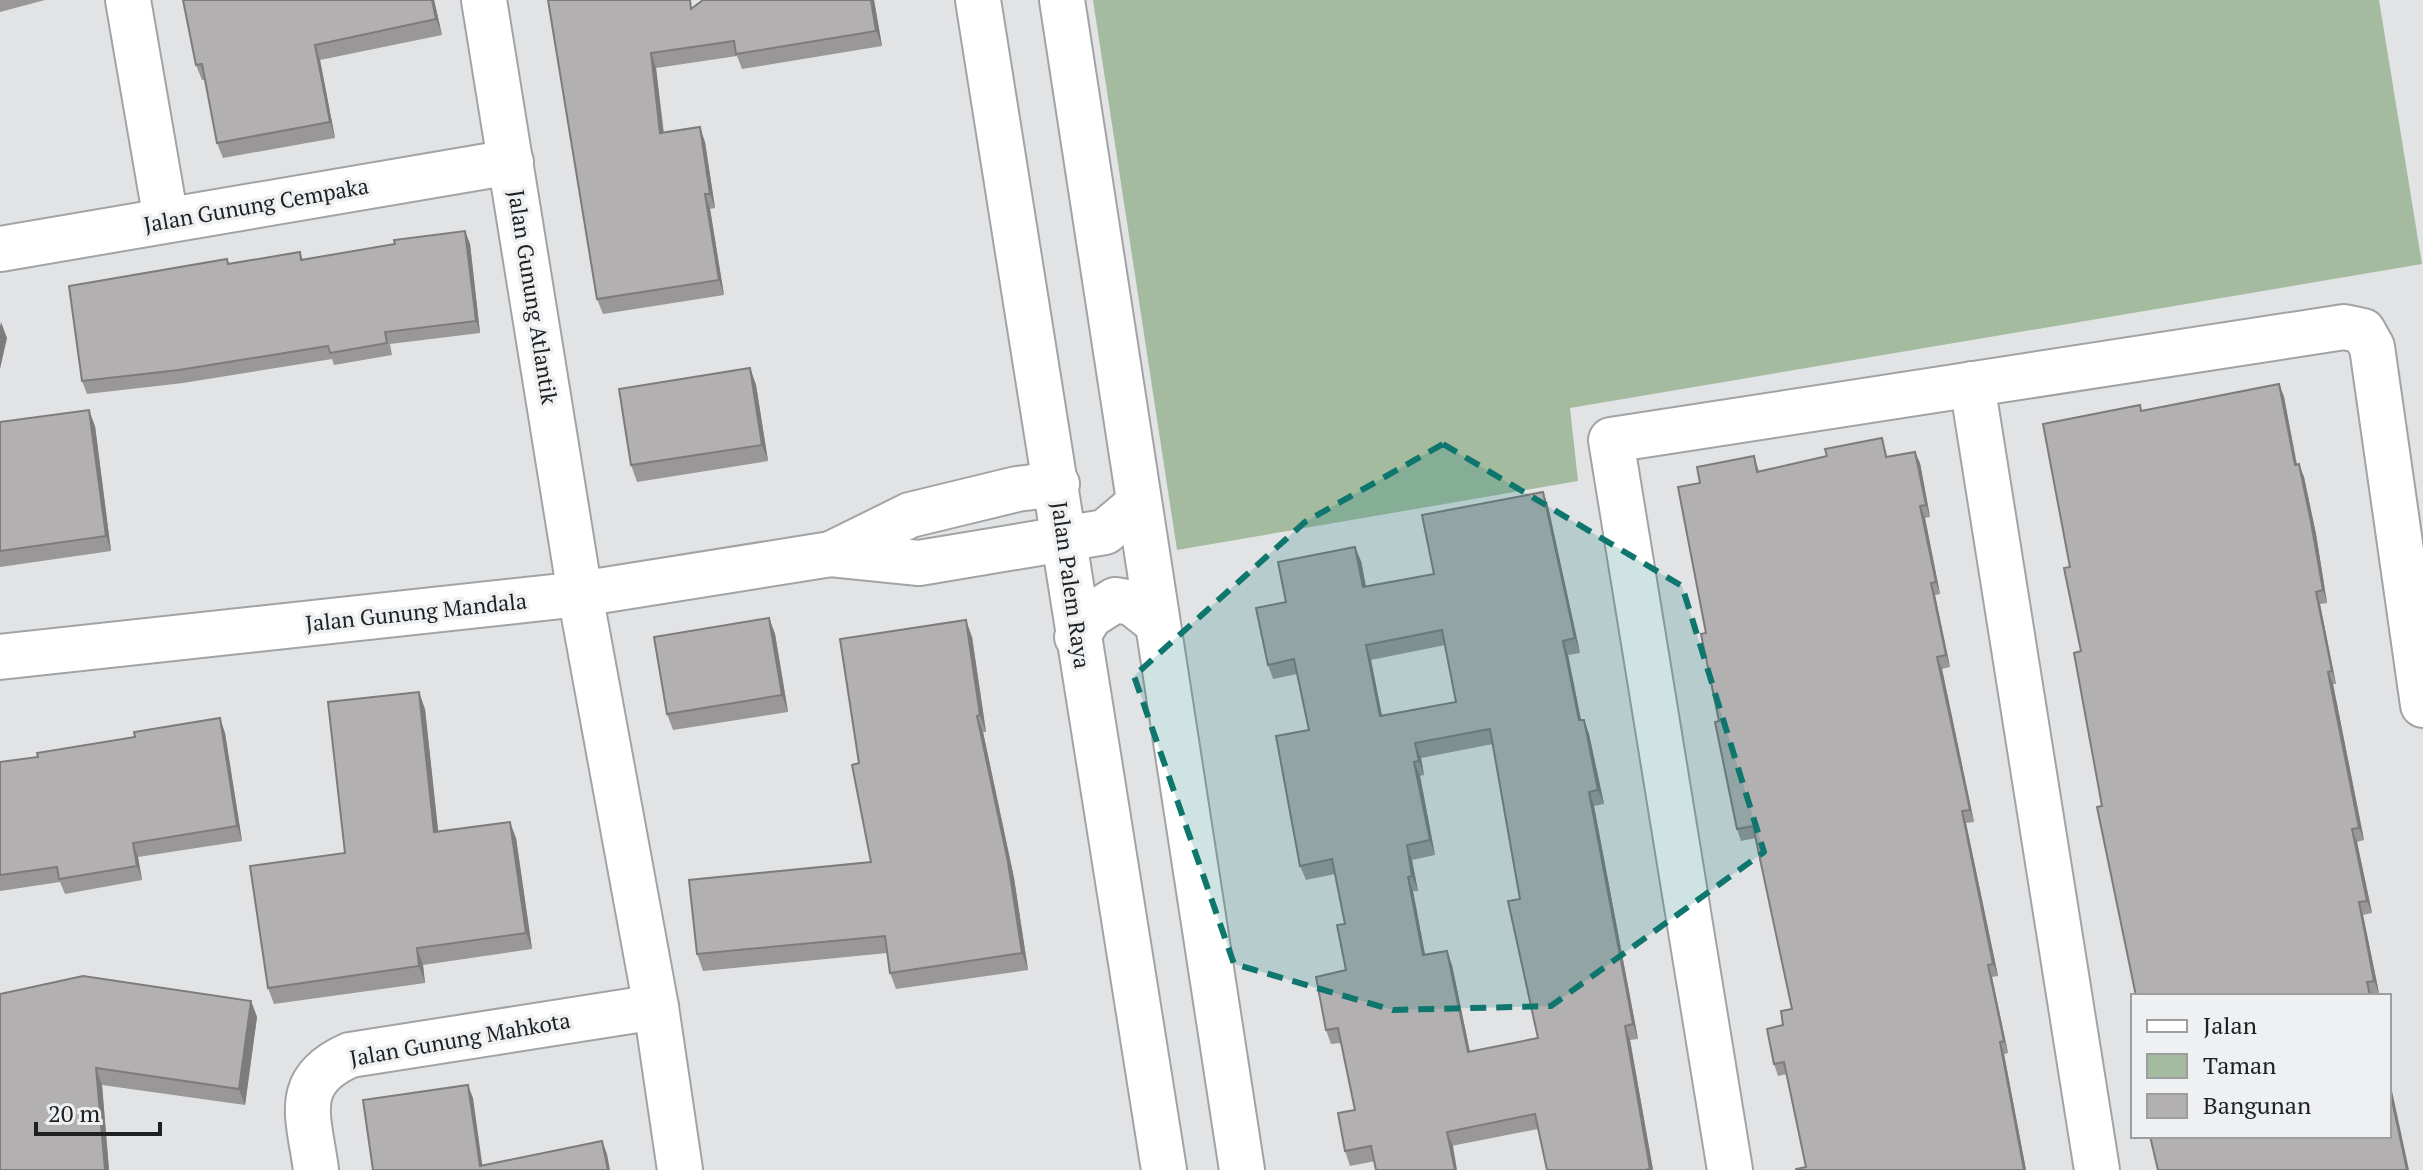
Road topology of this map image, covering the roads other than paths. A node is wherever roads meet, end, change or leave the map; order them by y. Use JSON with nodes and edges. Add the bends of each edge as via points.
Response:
{"nodes":[{"id":1,"x":128,"y":0,"type":"edge"},
{"id":2,"x":484,"y":0,"type":"edge"},
{"id":3,"x":978,"y":0,"type":"edge"},
{"id":4,"x":1062,"y":0,"type":"edge"},
{"id":5,"x":511,"y":162,"type":"junction"},
{"id":6,"x":166,"y":220,"type":"junction"},
{"id":7,"x":0,"y":249,"type":"edge"},
{"id":8,"x":1972,"y":384,"type":"junction"},
{"id":9,"x":1057,"y":484,"type":"junction"},
{"id":10,"x":1137,"y":505,"type":"junction"},
{"id":11,"x":1062,"y":538,"type":"junction"},
{"id":12,"x":831,"y":554,"type":"junction"},
{"id":13,"x":580,"y":594,"type":"junction"},
{"id":14,"x":1156,"y":622,"type":"junction"},
{"id":15,"x":1077,"y":637,"type":"junction"},
{"id":16,"x":0,"y":657,"type":"edge"},
{"id":17,"x":2423,"y":705,"type":"edge"},
{"id":18,"x":656,"y":1007,"type":"junction"},
{"id":19,"x":316,"y":1170,"type":"edge"},
{"id":20,"x":680,"y":1170,"type":"edge"},
{"id":21,"x":1164,"y":1170,"type":"edge"},
{"id":22,"x":1242,"y":1170,"type":"edge"},
{"id":23,"x":1730,"y":1170,"type":"edge"},
{"id":24,"x":2097,"y":1170,"type":"edge"}],
"edges":[{"from":1,"to":6,"type":"street"},
{"from":2,"to":5,"type":"street","name":"Jalan Gunung Atlantik"},
{"from":3,"to":9,"type":"street","name":"Jalan Palem Raya"},
{"from":4,"to":10,"type":"street"},
{"from":5,"to":6,"type":"street","name":"Jalan Gunung Cempaka"},
{"from":5,"to":13,"type":"street","name":"Jalan Gunung Atlantik"},
{"from":6,"to":7,"type":"street","name":"Jalan Gunung Cempaka"},
{"from":8,"to":17,"type":"street","via":[[2344,327],[2363,331],[2372,347]]},
{"from":8,"to":23,"type":"street","via":[[1611,440]]},
{"from":8,"to":24,"type":"street"},
{"from":9,"to":11,"type":"street","name":"Jalan Palem Raya"},
{"from":9,"to":12,"type":"street","name":"Jalan Gunung Mandala","via":[[910,515]]},
{"from":10,"to":11,"type":"street","name":"Jalan Gunung Mandala","via":[[1105,532]]},
{"from":10,"to":14,"type":"street"},
{"from":11,"to":12,"type":"street","name":"Jalan Gunung Mandala","via":[[919,563]]},
{"from":11,"to":15,"type":"street","name":"Jalan Palem Raya"},
{"from":12,"to":13,"type":"street","name":"Jalan Gunung Mandala"},
{"from":13,"to":16,"type":"street","name":"Jalan Gunung Mandala"},
{"from":13,"to":18,"type":"street"},
{"from":14,"to":15,"type":"street","via":[[1132,603],[1115,600],[1090,616]]},
{"from":14,"to":22,"type":"street"},
{"from":15,"to":21,"type":"street","name":"Jalan Palem Raya"},
{"from":18,"to":19,"type":"street","name":"Jalan Gunung Mahkota","via":[[350,1055],[327,1065],[314,1080],[307,1101]]},
{"from":18,"to":20,"type":"street"}]}
